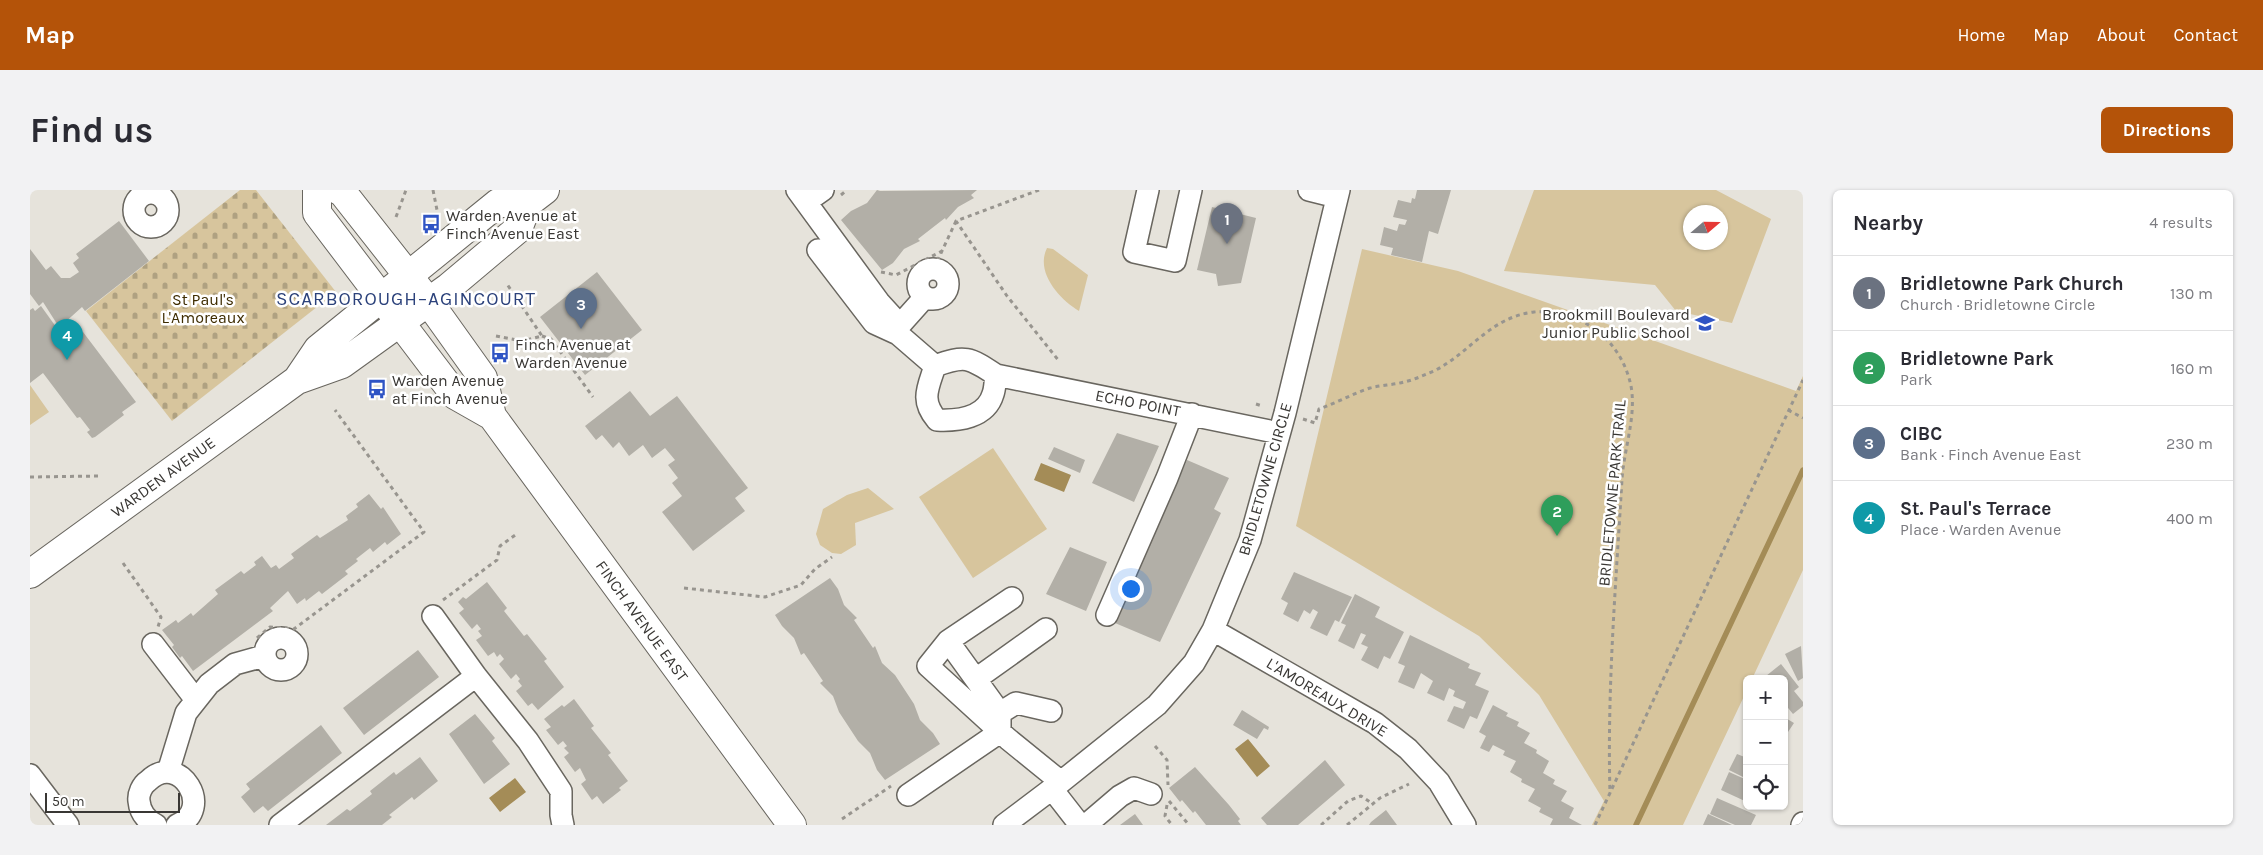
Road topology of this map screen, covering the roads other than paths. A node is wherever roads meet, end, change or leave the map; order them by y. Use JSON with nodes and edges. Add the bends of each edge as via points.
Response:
{"nodes":[{"id":1,"x":317,"y":190,"type":"edge"},
{"id":2,"x":338,"y":190,"type":"edge"},
{"id":3,"x":1148,"y":190,"type":"edge"},
{"id":4,"x":1191,"y":190,"type":"edge"},
{"id":5,"x":1309,"y":190,"type":"edge"},
{"id":6,"x":1338,"y":194,"type":"edge"},
{"id":7,"x":815,"y":196,"type":"edge"},
{"id":8,"x":536,"y":197,"type":"edge"},
{"id":9,"x":818,"y":250,"type":"dead end"},
{"id":10,"x":934,"y":268,"type":"road end"},
{"id":11,"x":409,"y":277,"type":"junction"},
{"id":12,"x":383,"y":298,"type":"junction"},
{"id":13,"x":428,"y":301,"type":"junction"},
{"id":14,"x":400,"y":321,"type":"junction"},
{"id":15,"x":899,"y":330,"type":"junction"},
{"id":16,"x":935,"y":366,"type":"junction"},
{"id":17,"x":996,"y":375,"type":"junction"},
{"id":18,"x":297,"y":380,"type":"junction"},
{"id":19,"x":1192,"y":414,"type":"junction"},
{"id":20,"x":492,"y":416,"type":"junction"},
{"id":21,"x":1279,"y":433,"type":"junction"},
{"id":22,"x":30,"y":574,"type":"edge"},
{"id":23,"x":1012,"y":598,"type":"dead end"},
{"id":24,"x":1107,"y":615,"type":"dead end"},
{"id":25,"x":433,"y":616,"type":"road end"},
{"id":26,"x":1046,"y":629,"type":"dead end"},
{"id":27,"x":1213,"y":630,"type":"junction"},
{"id":28,"x":948,"y":641,"type":"junction"},
{"id":29,"x":153,"y":644,"type":"dead end"},
{"id":30,"x":260,"y":647,"type":"road end"},
{"id":31,"x":476,"y":676,"type":"junction"},
{"id":32,"x":976,"y":679,"type":"junction"},
{"id":33,"x":196,"y":700,"type":"junction"},
{"id":34,"x":1051,"y":711,"type":"dead end"},
{"id":35,"x":1000,"y":723,"type":"junction"},
{"id":36,"x":168,"y":772,"type":"junction"},
{"id":37,"x":30,"y":775,"type":"edge"},
{"id":38,"x":1056,"y":786,"type":"junction"},
{"id":39,"x":908,"y":795,"type":"dead end"},
{"id":40,"x":1160,"y":798,"type":"road end"},
{"id":41,"x":142,"y":821,"type":"edge"},
{"id":42,"x":558,"y":822,"type":"edge"},
{"id":43,"x":180,"y":824,"type":"edge"},
{"id":44,"x":68,"y":825,"type":"edge"},
{"id":45,"x":280,"y":825,"type":"edge"},
{"id":46,"x":792,"y":825,"type":"edge"},
{"id":47,"x":1004,"y":825,"type":"edge"},
{"id":48,"x":1080,"y":825,"type":"edge"},
{"id":49,"x":1086,"y":825,"type":"edge"},
{"id":50,"x":1465,"y":825,"type":"edge"}],
"edges":[{"from":1,"to":12,"type":"main road","name":"FINCH AVENUE EAST","via":[[317,213]]},
{"from":2,"to":11,"type":"main road","name":"FINCH AVENUE EAST","via":[[343,192]]},
{"from":3,"to":4,"type":"street","via":[[1134,252],[1175,262]]},
{"from":5,"to":6,"type":"street"},
{"from":6,"to":21,"type":"street","name":"BRIDLETOWNE CIRCLE"},
{"from":7,"to":15,"type":"street"},
{"from":8,"to":11,"type":"main road","name":"WARDEN AVENUE","via":[[498,203]]},
{"from":8,"to":13,"type":"main road","name":"WARDEN AVENUE","via":[[518,229]]},
{"from":9,"to":15,"type":"street","via":[[874,323]]},
{"from":10,"to":15,"type":"street","via":[[924,271],[918,279],[919,289],[925,297]]},
{"from":11,"to":12,"type":"main road","name":"WARDEN AVENUE"},
{"from":11,"to":13,"type":"main road","name":"FINCH AVENUE EAST"},
{"from":12,"to":14,"type":"main road","name":"FINCH AVENUE EAST"},
{"from":12,"to":18,"type":"main road","name":"WARDEN AVENUE","via":[[318,349]]},
{"from":13,"to":14,"type":"main road","name":"WARDEN AVENUE"},
{"from":13,"to":20,"type":"main road","name":"FINCH AVENUE EAST","via":[[483,378]]},
{"from":14,"to":18,"type":"main road","name":"WARDEN AVENUE","via":[[342,364]]},
{"from":14,"to":20,"type":"main road","name":"FINCH AVENUE EAST","via":[[455,395]]},
{"from":15,"to":16,"type":"street"},
{"from":16,"to":17,"type":"street","name":"ECHO POINT","via":[[957,358],[976,362]]},
{"from":16,"to":17,"type":"street","via":[[926,398],[929,410],[937,420],[959,421],[982,411],[993,396]]},
{"from":17,"to":19,"type":"street","name":"ECHO POINT"},
{"from":18,"to":22,"type":"main road","name":"WARDEN AVENUE"},
{"from":19,"to":21,"type":"street","name":"ECHO POINT"},
{"from":19,"to":24,"type":"street"},
{"from":20,"to":46,"type":"main road","name":"FINCH AVENUE EAST"},
{"from":21,"to":27,"type":"street","name":"BRIDLETOWNE CIRCLE","via":[[1250,540]]},
{"from":23,"to":28,"type":"street"},
{"from":25,"to":31,"type":"street"},
{"from":26,"to":32,"type":"street"},
{"from":27,"to":38,"type":"street","name":"BRIDLETOWNE CIRCLE","via":[[1194,663],[1156,704]]},
{"from":27,"to":50,"type":"street","name":"L'AMOREAUX DRIVE","via":[[1375,723],[1408,748],[1439,782]]},
{"from":28,"to":32,"type":"street"},
{"from":28,"to":35,"type":"street","via":[[928,666]]},
{"from":29,"to":33,"type":"street"},
{"from":30,"to":33,"type":"street","via":[[209,684]]},
{"from":31,"to":42,"type":"street","via":[[528,741],[561,791]]},
{"from":31,"to":45,"type":"street"},
{"from":32,"to":35,"type":"street"},
{"from":33,"to":36,"type":"street","via":[[186,713]]},
{"from":34,"to":35,"type":"street","via":[[1016,704]]},
{"from":35,"to":38,"type":"street"},
{"from":35,"to":39,"type":"street"},
{"from":36,"to":41,"type":"street","via":[[154,775],[143,785],[139,799]]},
{"from":36,"to":43,"type":"street","via":[[181,776],[190,786],[194,800],[191,813]]},
{"from":37,"to":44,"type":"street"},
{"from":38,"to":47,"type":"street","name":"BRIDLETOWNE CIRCLE"},
{"from":38,"to":48,"type":"street"},
{"from":40,"to":49,"type":"street","via":[[1134,788]]}]}
